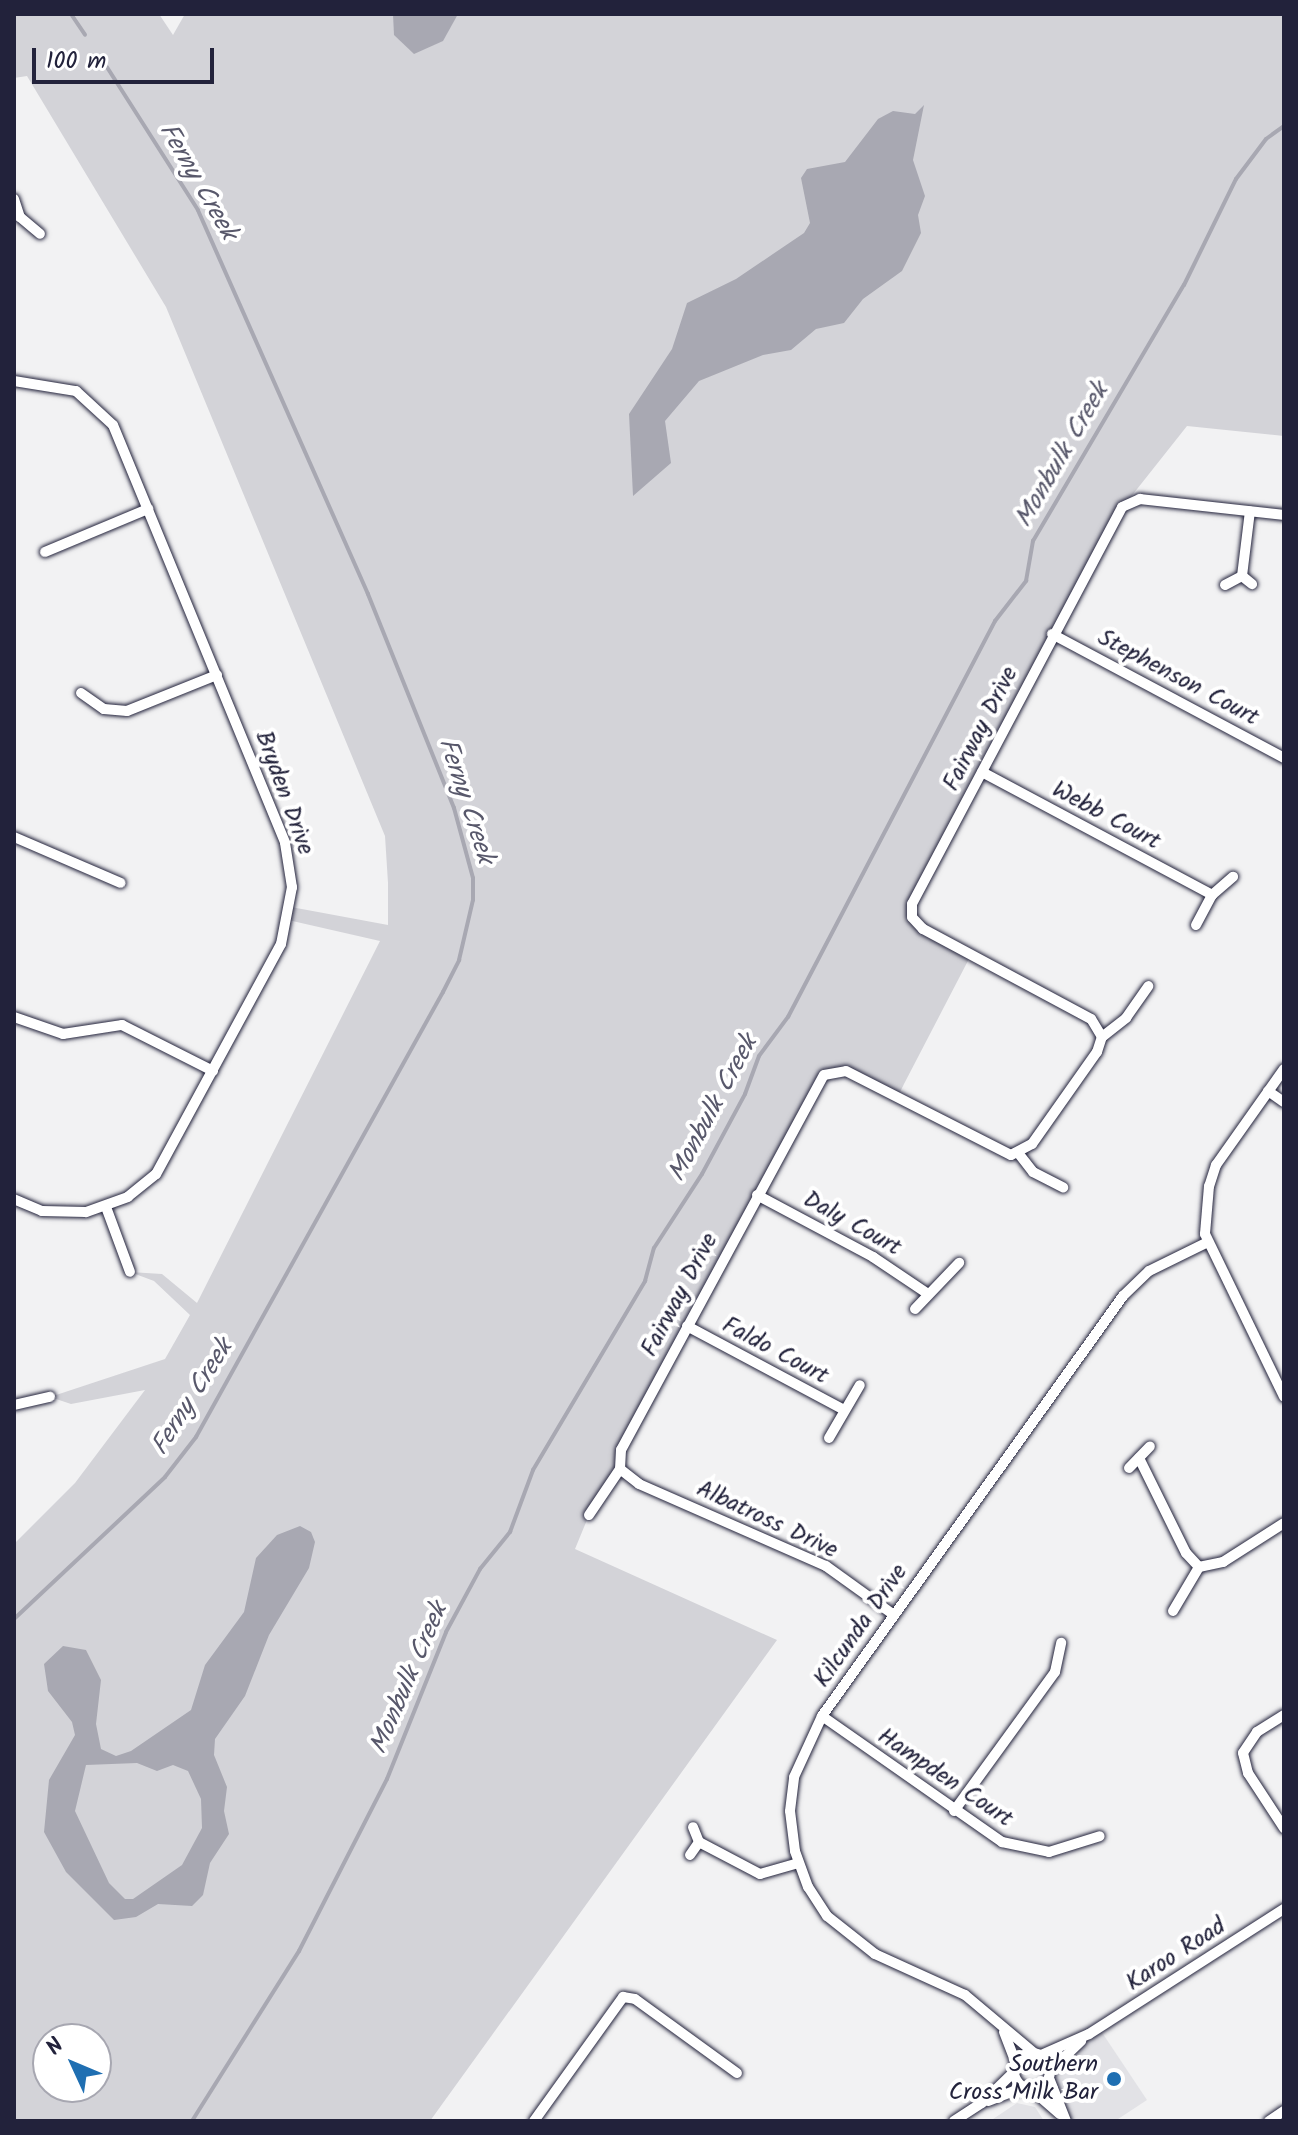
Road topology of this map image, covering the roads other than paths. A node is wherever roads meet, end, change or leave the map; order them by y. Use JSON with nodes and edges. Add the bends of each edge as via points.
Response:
{"nodes":[{"id":1,"x":14,"y":199,"type":"edge"},
{"id":2,"x":17,"y":219,"type":"edge"},
{"id":3,"x":40,"y":234,"type":"dead end"},
{"id":4,"x":14,"y":381,"type":"edge"},
{"id":5,"x":148,"y":509,"type":"junction"},
{"id":6,"x":1250,"y":511,"type":"junction"},
{"id":7,"x":1284,"y":515,"type":"edge"},
{"id":8,"x":45,"y":552,"type":"dead end"},
{"id":9,"x":1242,"y":576,"type":"junction"},
{"id":10,"x":1252,"y":584,"type":"dead end"},
{"id":11,"x":1225,"y":585,"type":"dead end"},
{"id":12,"x":1052,"y":634,"type":"junction"},
{"id":13,"x":217,"y":675,"type":"junction"},
{"id":14,"x":81,"y":693,"type":"dead end"},
{"id":15,"x":1284,"y":758,"type":"edge"},
{"id":16,"x":982,"y":772,"type":"junction"},
{"id":17,"x":14,"y":837,"type":"edge"},
{"id":18,"x":1233,"y":877,"type":"dead end"},
{"id":19,"x":121,"y":883,"type":"dead end"},
{"id":20,"x":1212,"y":895,"type":"junction"},
{"id":21,"x":1196,"y":925,"type":"dead end"},
{"id":22,"x":1148,"y":986,"type":"dead end"},
{"id":23,"x":14,"y":1017,"type":"edge"},
{"id":24,"x":1102,"y":1037,"type":"junction"},
{"id":25,"x":213,"y":1071,"type":"junction"},
{"id":26,"x":1282,"y":1075,"type":"edge"},
{"id":27,"x":1268,"y":1091,"type":"junction"},
{"id":28,"x":1284,"y":1102,"type":"edge"},
{"id":29,"x":1019,"y":1154,"type":"junction"},
{"id":30,"x":1063,"y":1187,"type":"dead end"},
{"id":31,"x":757,"y":1195,"type":"junction"},
{"id":32,"x":14,"y":1199,"type":"edge"},
{"id":33,"x":106,"y":1207,"type":"junction"},
{"id":34,"x":1206,"y":1243,"type":"junction"},
{"id":35,"x":959,"y":1263,"type":"dead end"},
{"id":36,"x":130,"y":1272,"type":"dead end"},
{"id":37,"x":925,"y":1292,"type":"junction"},
{"id":38,"x":915,"y":1309,"type":"dead end"},
{"id":39,"x":687,"y":1326,"type":"junction"},
{"id":40,"x":860,"y":1385,"type":"dead end"},
{"id":41,"x":50,"y":1397,"type":"dead end"},
{"id":42,"x":1284,"y":1397,"type":"edge"},
{"id":43,"x":14,"y":1405,"type":"edge"},
{"id":44,"x":844,"y":1410,"type":"junction"},
{"id":45,"x":829,"y":1438,"type":"dead end"},
{"id":46,"x":1150,"y":1446,"type":"dead end"},
{"id":47,"x":1139,"y":1458,"type":"junction"},
{"id":48,"x":1129,"y":1468,"type":"dead end"},
{"id":49,"x":620,"y":1469,"type":"junction"},
{"id":50,"x":589,"y":1515,"type":"dead end"},
{"id":51,"x":1284,"y":1523,"type":"edge"},
{"id":52,"x":1199,"y":1567,"type":"junction"},
{"id":53,"x":1173,"y":1611,"type":"dead end"},
{"id":54,"x":894,"y":1615,"type":"junction"},
{"id":55,"x":1061,"y":1643,"type":"dead end"},
{"id":56,"x":1284,"y":1715,"type":"edge"},
{"id":57,"x":822,"y":1716,"type":"junction"},
{"id":58,"x":954,"y":1811,"type":"junction"},
{"id":59,"x":693,"y":1827,"type":"dead end"},
{"id":60,"x":1284,"y":1828,"type":"edge"},
{"id":61,"x":1100,"y":1836,"type":"dead end"},
{"id":62,"x":699,"y":1842,"type":"junction"},
{"id":63,"x":690,"y":1855,"type":"dead end"},
{"id":64,"x":798,"y":1863,"type":"junction"},
{"id":65,"x":1284,"y":1909,"type":"edge"},
{"id":66,"x":1001,"y":2026,"type":"junction"},
{"id":67,"x":1089,"y":2034,"type":"junction"},
{"id":68,"x":1037,"y":2053,"type":"junction"},
{"id":69,"x":1015,"y":2068,"type":"junction"},
{"id":70,"x":737,"y":2073,"type":"dead end"},
{"id":71,"x":1050,"y":2074,"type":"junction"},
{"id":72,"x":1028,"y":2088,"type":"junction"},
{"id":73,"x":982,"y":2103,"type":"junction"},
{"id":74,"x":1284,"y":2111,"type":"edge"},
{"id":75,"x":1065,"y":2120,"type":"edge"},
{"id":76,"x":534,"y":2121,"type":"edge"},
{"id":77,"x":954,"y":2121,"type":"edge"},
{"id":78,"x":1269,"y":2121,"type":"edge"}],
"edges":[{"from":1,"to":2,"type":"street"},
{"from":2,"to":3,"type":"street"},
{"from":4,"to":5,"type":"street","name":"Bryden Drive","via":[[67,387],[102,410],[118,433]]},
{"from":5,"to":8,"type":"street"},
{"from":5,"to":13,"type":"street","name":"Bryden Drive"},
{"from":6,"to":7,"type":"street","name":"Fairway Drive"},
{"from":6,"to":9,"type":"street"},
{"from":6,"to":12,"type":"street","name":"Fairway Drive","via":[[1129,501]]},
{"from":9,"to":10,"type":"street"},
{"from":9,"to":11,"type":"street"},
{"from":12,"to":15,"type":"street","name":"Stephenson Court"},
{"from":12,"to":16,"type":"street","name":"Fairway Drive"},
{"from":13,"to":14,"type":"street","via":[[127,711],[104,709]]},
{"from":13,"to":25,"type":"street","name":"Bryden Drive","via":[[285,843],[292,887],[281,944]]},
{"from":16,"to":20,"type":"street","name":"Webb Court"},
{"from":16,"to":24,"type":"street","name":"Fairway Drive","via":[[915,896],[912,917],[923,929],[1091,1019]]},
{"from":17,"to":19,"type":"street"},
{"from":18,"to":20,"type":"street"},
{"from":20,"to":21,"type":"street"},
{"from":22,"to":24,"type":"street","via":[[1126,1018]]},
{"from":23,"to":25,"type":"street","via":[[63,1034],[122,1025]]},
{"from":24,"to":29,"type":"street","via":[[1097,1052]]},
{"from":25,"to":33,"type":"street","name":"Bryden Drive","via":[[156,1174]]},
{"from":26,"to":27,"type":"street"},
{"from":27,"to":28,"type":"street"},
{"from":27,"to":34,"type":"street","via":[[1212,1175]]},
{"from":29,"to":30,"type":"street","name":"Fairway Drive","via":[[1033,1172]]},
{"from":29,"to":31,"type":"street","name":"Fairway Drive","via":[[1003,1153],[846,1071],[831,1070],[813,1088]]},
{"from":31,"to":37,"type":"street","name":"Daly Court","via":[[873,1257]]},
{"from":31,"to":39,"type":"street","name":"Fairway Drive"},
{"from":32,"to":33,"type":"street","name":"Bryden Drive","via":[[53,1212]]},
{"from":33,"to":36,"type":"street"},
{"from":34,"to":42,"type":"street","via":[[1220,1261]]},
{"from":34,"to":54,"type":"street","name":"Kilcunda Drive","via":[[1132,1286]]},
{"from":35,"to":37,"type":"street"},
{"from":37,"to":38,"type":"street"},
{"from":39,"to":44,"type":"street","name":"Faldo Court"},
{"from":39,"to":49,"type":"street","name":"Fairway Drive","via":[[621,1450]]},
{"from":40,"to":44,"type":"street","name":"Faldo Court"},
{"from":41,"to":43,"type":"street"},
{"from":44,"to":45,"type":"street","name":"Faldo Court"},
{"from":46,"to":47,"type":"street"},
{"from":47,"to":48,"type":"street"},
{"from":47,"to":52,"type":"street","via":[[1189,1558]]},
{"from":49,"to":50,"type":"street","name":"Fairway Drive"},
{"from":49,"to":54,"type":"street","name":"Albatross Drive","via":[[639,1484],[826,1566]]},
{"from":51,"to":52,"type":"street","via":[[1223,1562]]},
{"from":52,"to":53,"type":"street"},
{"from":54,"to":57,"type":"street","name":"Kilcunda Drive"},
{"from":55,"to":58,"type":"street","via":[[1055,1672]]},
{"from":56,"to":60,"type":"street","via":[[1251,1738],[1243,1753],[1248,1773]]},
{"from":57,"to":58,"type":"street","name":"Hampden Court"},
{"from":57,"to":64,"type":"street","name":"Kilcunda Drive","via":[[803,1747],[791,1794]]},
{"from":58,"to":61,"type":"street","name":"Hampden Court","via":[[991,1837],[1022,1848],[1055,1851]]},
{"from":59,"to":62,"type":"street"},
{"from":62,"to":63,"type":"street"},
{"from":62,"to":64,"type":"street","via":[[760,1874]]},
{"from":64,"to":66,"type":"street","name":"Kilcunda Drive","via":[[818,1904],[849,1936],[954,1988]]},
{"from":65,"to":67,"type":"street","name":"Karoo Road"},
{"from":66,"to":68,"type":"street","name":"Kilcunda Drive"},
{"from":66,"to":69,"type":"street","name":"Kilcunda Drive"},
{"from":67,"to":68,"type":"street","name":"Karoo Road"},
{"from":67,"to":71,"type":"street","name":"Karoo Road"},
{"from":68,"to":69,"type":"street","name":"Karoo Road"},
{"from":68,"to":71,"type":"street","name":"Kilcunda Drive"},
{"from":69,"to":72,"type":"street","name":"Kilcunda Drive"},
{"from":69,"to":73,"type":"street"},
{"from":70,"to":76,"type":"street","via":[[635,1999],[623,1997]]},
{"from":71,"to":72,"type":"street","name":"Karoo Road"},
{"from":71,"to":75,"type":"street","name":"Kilcunda Drive"},
{"from":72,"to":73,"type":"street"},
{"from":72,"to":75,"type":"street","name":"Kilcunda Drive"},
{"from":73,"to":77,"type":"street"},
{"from":74,"to":78,"type":"street"}]}
